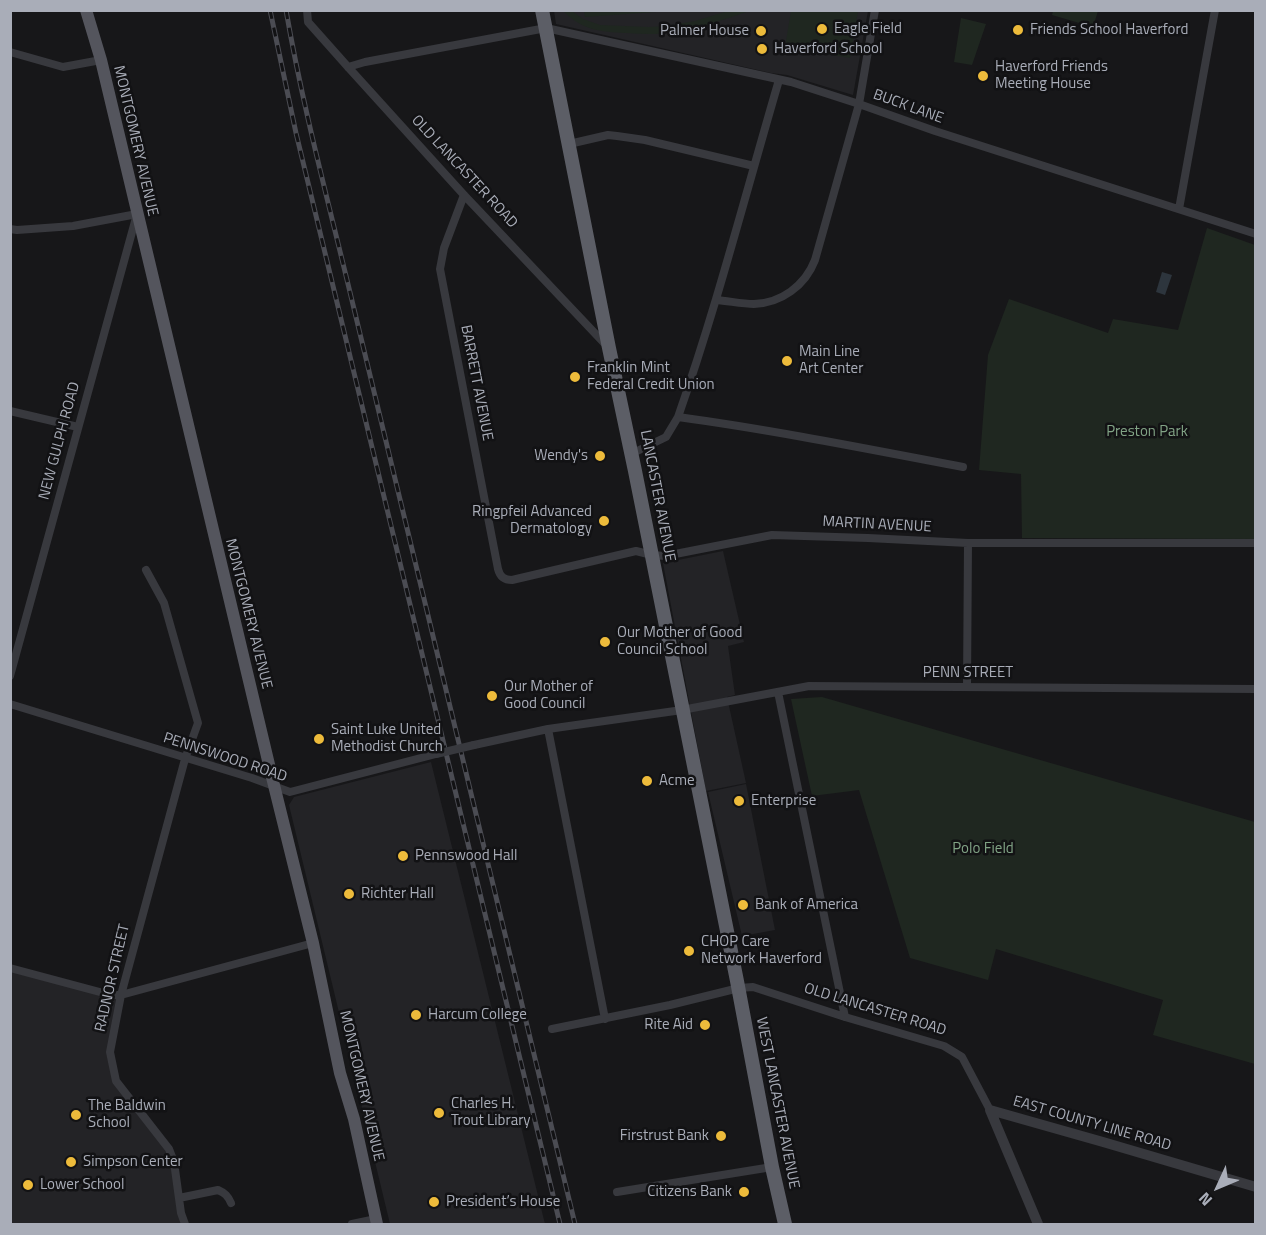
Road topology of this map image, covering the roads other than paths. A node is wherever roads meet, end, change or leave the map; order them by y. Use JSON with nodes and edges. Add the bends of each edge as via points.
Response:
{"nodes":[{"id":1,"x":86,"y":10,"type":"edge"},
{"id":2,"x":307,"y":10,"type":"edge"},
{"id":3,"x":542,"y":10,"type":"edge"},
{"id":4,"x":875,"y":10,"type":"edge"},
{"id":5,"x":1215,"y":10,"type":"edge"},
{"id":6,"x":546,"y":28,"type":"junction"},
{"id":7,"x":10,"y":52,"type":"edge"},
{"id":8,"x":101,"y":60,"type":"junction"},
{"id":9,"x":348,"y":67,"type":"junction"},
{"id":10,"x":779,"y":80,"type":"junction"},
{"id":11,"x":859,"y":104,"type":"junction"},
{"id":12,"x":569,"y":144,"type":"junction"},
{"id":13,"x":754,"y":166,"type":"junction"},
{"id":14,"x":464,"y":195,"type":"junction"},
{"id":15,"x":1179,"y":209,"type":"junction"},
{"id":16,"x":137,"y":214,"type":"junction"},
{"id":17,"x":10,"y":229,"type":"edge"},
{"id":18,"x":1256,"y":234,"type":"edge"},
{"id":19,"x":716,"y":300,"type":"junction"},
{"id":20,"x":609,"y":348,"type":"junction"},
{"id":21,"x":10,"y":411,"type":"edge"},
{"id":22,"x":678,"y":417,"type":"junction"},
{"id":23,"x":78,"y":427,"type":"junction"},
{"id":24,"x":632,"y":454,"type":"junction"},
{"id":25,"x":963,"y":467,"type":"dead end"},
{"id":26,"x":968,"y":543,"type":"junction"},
{"id":27,"x":1256,"y":543,"type":"edge"},
{"id":28,"x":652,"y":555,"type":"junction"},
{"id":29,"x":146,"y":570,"type":"dead end"},
{"id":30,"x":503,"y":578,"type":"joint"},
{"id":31,"x":10,"y":676,"type":"edge"},
{"id":32,"x":967,"y":687,"type":"junction"},
{"id":33,"x":1256,"y":689,"type":"edge"},
{"id":34,"x":778,"y":692,"type":"junction"},
{"id":35,"x":10,"y":704,"type":"edge"},
{"id":36,"x":682,"y":710,"type":"junction"},
{"id":37,"x":548,"y":729,"type":"junction"},
{"id":38,"x":185,"y":759,"type":"junction"},
{"id":39,"x":274,"y":786,"type":"junction"},
{"id":40,"x":313,"y":944,"type":"junction"},
{"id":41,"x":10,"y":968,"type":"edge"},
{"id":42,"x":739,"y":988,"type":"junction"},
{"id":43,"x":121,"y":995,"type":"junction"},
{"id":44,"x":845,"y":1017,"type":"junction"},
{"id":45,"x":605,"y":1019,"type":"junction"},
{"id":46,"x":552,"y":1029,"type":"dead end"},
{"id":47,"x":990,"y":1110,"type":"junction"},
{"id":48,"x":772,"y":1167,"type":"junction"},
{"id":49,"x":1256,"y":1187,"type":"edge"},
{"id":50,"x":617,"y":1192,"type":"dead end"},
{"id":51,"x":179,"y":1198,"type":"junction"},
{"id":52,"x":231,"y":1203,"type":"dead end"},
{"id":53,"x":376,"y":1222,"type":"edge"},
{"id":54,"x":185,"y":1224,"type":"edge"},
{"id":55,"x":352,"y":1224,"type":"edge"},
{"id":56,"x":785,"y":1224,"type":"edge"},
{"id":57,"x":1038,"y":1224,"type":"edge"}],
"edges":[{"from":1,"to":8,"type":"main road","name":"MONTGOMERY AVENUE"},
{"from":2,"to":9,"type":"street","name":"OLD LANCASTER ROAD","via":[[308,21]]},
{"from":3,"to":6,"type":"highway","name":"LANCASTER AVENUE"},
{"from":4,"to":11,"type":"street"},
{"from":5,"to":15,"type":"street"},
{"from":6,"to":9,"type":"street"},
{"from":6,"to":10,"type":"street","name":"BUCK LANE"},
{"from":6,"to":12,"type":"highway","name":"LANCASTER AVENUE"},
{"from":7,"to":8,"type":"street","via":[[63,67]]},
{"from":8,"to":16,"type":"main road","name":"MONTGOMERY AVENUE"},
{"from":9,"to":14,"type":"street","name":"OLD LANCASTER ROAD"},
{"from":10,"to":11,"type":"street","name":"BUCK LANE"},
{"from":10,"to":13,"type":"street"},
{"from":11,"to":15,"type":"street","name":"BUCK LANE"},
{"from":11,"to":19,"type":"street","via":[[807,276],[771,302]]},
{"from":12,"to":13,"type":"street","via":[[617,136]]},
{"from":12,"to":20,"type":"highway","name":"LANCASTER AVENUE"},
{"from":13,"to":19,"type":"street"},
{"from":14,"to":20,"type":"street","name":"OLD LANCASTER ROAD"},
{"from":14,"to":30,"type":"street","name":"BARRETT AVENUE","via":[[445,243],[440,269],[498,569]]},
{"from":15,"to":18,"type":"street","name":"BUCK LANE"},
{"from":16,"to":17,"type":"street","via":[[73,226]]},
{"from":16,"to":23,"type":"street","name":"NEW GULPH ROAD"},
{"from":16,"to":39,"type":"main road","name":"MONTGOMERY AVENUE"},
{"from":19,"to":22,"type":"street"},
{"from":20,"to":24,"type":"highway","name":"LANCASTER AVENUE"},
{"from":21,"to":23,"type":"street"},
{"from":22,"to":24,"type":"street","via":[[666,437]]},
{"from":22,"to":25,"type":"street"},
{"from":23,"to":31,"type":"street","name":"NEW GULPH ROAD"},
{"from":24,"to":28,"type":"highway","name":"LANCASTER AVENUE"},
{"from":26,"to":27,"type":"street","name":"MARTIN AVENUE"},
{"from":26,"to":28,"type":"street","name":"MARTIN AVENUE","via":[[772,535],[665,556]]},
{"from":26,"to":32,"type":"street"},
{"from":28,"to":30,"type":"street","name":"MARTIN AVENUE","via":[[636,552],[512,580]]},
{"from":28,"to":36,"type":"highway","name":"LANCASTER AVENUE"},
{"from":29,"to":38,"type":"street","name":"RADNOR STREET","via":[[164,603],[198,723]]},
{"from":32,"to":33,"type":"street","name":"PENN STREET"},
{"from":32,"to":34,"type":"street","name":"PENN STREET","via":[[809,686]]},
{"from":34,"to":36,"type":"street","name":"PENN STREET"},
{"from":34,"to":44,"type":"street"},
{"from":35,"to":38,"type":"street","name":"PENNSWOOD ROAD"},
{"from":36,"to":37,"type":"street","name":"PENNSWOOD ROAD"},
{"from":36,"to":42,"type":"highway","name":"LANCASTER AVENUE"},
{"from":37,"to":39,"type":"street","name":"PENNSWOOD ROAD","bridge":true,"via":[[290,792]]},
{"from":37,"to":45,"type":"street"},
{"from":38,"to":39,"type":"street","name":"PENNSWOOD ROAD"},
{"from":38,"to":43,"type":"street","name":"RADNOR STREET"},
{"from":39,"to":40,"type":"main road","name":"MONTGOMERY AVENUE"},
{"from":40,"to":43,"type":"street"},
{"from":40,"to":53,"type":"main road","name":"MONTGOMERY AVENUE"},
{"from":41,"to":43,"type":"street"},
{"from":42,"to":44,"type":"street","name":"OLD LANCASTER ROAD","via":[[753,987]]},
{"from":42,"to":45,"type":"street"},
{"from":42,"to":48,"type":"highway","name":"WEST LANCASTER AVENUE"},
{"from":43,"to":51,"type":"street","name":"RADNOR STREET","via":[[110,1052],[116,1081],[169,1149]]},
{"from":44,"to":47,"type":"street","name":"OLD LANCASTER ROAD","via":[[928,1041],[962,1056]]},
{"from":45,"to":46,"type":"street"},
{"from":47,"to":49,"type":"street","name":"EAST COUNTY LINE ROAD"},
{"from":47,"to":57,"type":"street","name":"OLD LANCASTER ROAD"},
{"from":48,"to":50,"type":"street"},
{"from":48,"to":56,"type":"highway","name":"WEST LANCASTER AVENUE"},
{"from":51,"to":52,"type":"street","via":[[218,1190]]},
{"from":51,"to":54,"type":"street","name":"RADNOR STREET"},
{"from":53,"to":55,"type":"street"}]}
